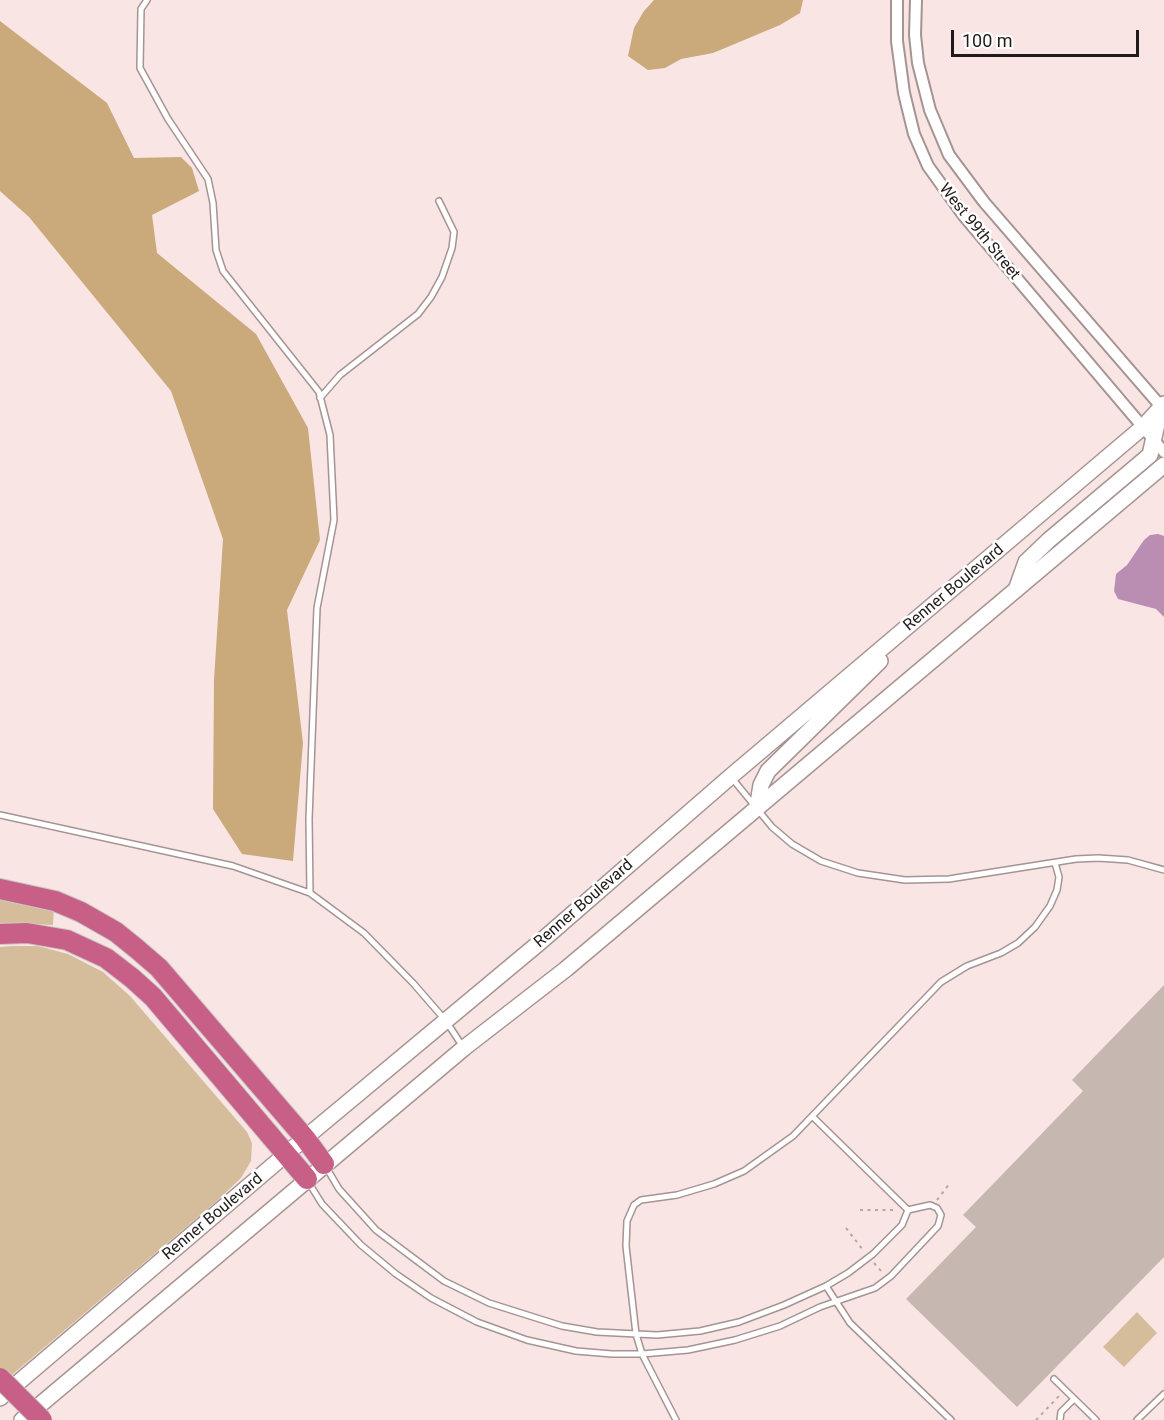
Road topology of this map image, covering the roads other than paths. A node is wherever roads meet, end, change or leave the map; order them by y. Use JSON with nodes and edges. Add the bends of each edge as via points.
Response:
{"nodes":[{"id":1,"x":147,"y":0,"type":"edge"},
{"id":2,"x":897,"y":0,"type":"edge"},
{"id":3,"x":916,"y":0,"type":"edge"},
{"id":4,"x":439,"y":201,"type":"dead end"},
{"id":5,"x":320,"y":398,"type":"junction"},
{"id":6,"x":1163,"y":407,"type":"edge"},
{"id":7,"x":1143,"y":427,"type":"junction"},
{"id":8,"x":1154,"y":440,"type":"junction"},
{"id":9,"x":1164,"y":452,"type":"edge"},
{"id":10,"x":1164,"y":465,"type":"edge"},
{"id":11,"x":1016,"y":590,"type":"junction"},
{"id":12,"x":924,"y":613,"type":"junction"},
{"id":13,"x":730,"y":777,"type":"junction"},
{"id":14,"x":757,"y":809,"type":"junction"},
{"id":15,"x":0,"y":815,"type":"edge"},
{"id":16,"x":1055,"y":863,"type":"junction"},
{"id":17,"x":1164,"y":870,"type":"edge"},
{"id":18,"x":0,"y":889,"type":"edge"},
{"id":19,"x":310,"y":893,"type":"junction"},
{"id":20,"x":0,"y":934,"type":"edge"},
{"id":21,"x":446,"y":1021,"type":"junction"},
{"id":22,"x":464,"y":1048,"type":"junction"},
{"id":23,"x":813,"y":1117,"type":"junction"},
{"id":24,"x":305,"y":1138,"type":"junction"},
{"id":25,"x":287,"y":1155,"type":"junction"},
{"id":26,"x":324,"y":1164,"type":"junction"},
{"id":27,"x":307,"y":1179,"type":"junction"},
{"id":28,"x":908,"y":1210,"type":"junction"},
{"id":29,"x":826,"y":1286,"type":"junction"},
{"id":30,"x":835,"y":1302,"type":"junction"},
{"id":31,"x":636,"y":1334,"type":"junction"},
{"id":32,"x":642,"y":1354,"type":"junction"},
{"id":33,"x":0,"y":1378,"type":"edge"},
{"id":34,"x":1054,"y":1379,"type":"dead end"},
{"id":35,"x":1164,"y":1394,"type":"edge"},
{"id":36,"x":0,"y":1398,"type":"edge"},
{"id":37,"x":1074,"y":1399,"type":"junction"},
{"id":38,"x":22,"y":1420,"type":"edge"},
{"id":39,"x":42,"y":1420,"type":"edge"},
{"id":40,"x":676,"y":1420,"type":"edge"},
{"id":41,"x":951,"y":1420,"type":"edge"},
{"id":42,"x":1060,"y":1420,"type":"edge"},
{"id":43,"x":1096,"y":1420,"type":"edge"},
{"id":44,"x":1137,"y":1420,"type":"edge"}],
"edges":[{"from":1,"to":5,"type":"lane","via":[[141,9],[140,68],[208,179],[216,250],[223,271]]},
{"from":2,"to":7,"type":"street","name":"West 99th Street","via":[[897,41],[904,93],[914,135],[928,166],[964,216]]},
{"from":3,"to":6,"type":"street","name":"West 99th Street","via":[[915,35],[921,78],[935,126],[949,154],[984,202]]},
{"from":4,"to":5,"type":"lane","via":[[454,232],[452,248],[431,297],[418,314],[340,375]]},
{"from":5,"to":19,"type":"lane","via":[[330,435],[334,520],[317,608]]},
{"from":6,"to":7,"type":"main road","name":"Renner Boulevard"},
{"from":6,"to":8,"type":"main road"},
{"from":7,"to":8,"type":"street","name":"West 99th Street"},
{"from":7,"to":12,"type":"main road","name":"Renner Boulevard"},
{"from":8,"to":9,"type":"street","name":"West 99th Street"},
{"from":8,"to":11,"type":"main road","via":[[1150,455],[1026,562]]},
{"from":10,"to":11,"type":"main road","name":"Renner Boulevard"},
{"from":11,"to":14,"type":"main road","name":"Renner Boulevard"},
{"from":12,"to":13,"type":"main road","name":"Renner Boulevard"},
{"from":12,"to":14,"type":"main road","via":[[768,771],[761,784]]},
{"from":13,"to":14,"type":"lane"},
{"from":13,"to":21,"type":"main road","name":"Renner Boulevard"},
{"from":14,"to":16,"type":"lane","via":[[792,844],[821,861],[858,873],[905,880],[949,879]]},
{"from":14,"to":22,"type":"main road","name":"Renner Boulevard","via":[[566,969]]},
{"from":15,"to":19,"type":"lane","via":[[233,866]]},
{"from":16,"to":17,"type":"lane","via":[[1098,858],[1128,860]]},
{"from":16,"to":23,"type":"lane","via":[[1057,890],[1035,927],[1011,948],[967,966],[941,982]]},
{"from":18,"to":24,"type":"highway","via":[[55,901],[116,932],[137,949],[159,968]]},
{"from":19,"to":21,"type":"lane","via":[[364,933]]},
{"from":20,"to":25,"type":"highway","via":[[27,933],[67,940],[106,958],[132,978],[153,997]]},
{"from":21,"to":22,"type":"lane"},
{"from":21,"to":24,"type":"main road","name":"Renner Boulevard"},
{"from":22,"to":26,"type":"main road","name":"Renner Boulevard"},
{"from":23,"to":28,"type":"lane"},
{"from":23,"to":31,"type":"lane","via":[[744,1171],[714,1184],[640,1200],[634,1205],[627,1221],[626,1246]]},
{"from":24,"to":25,"type":"main road","name":"Renner Boulevard"},
{"from":24,"to":26,"type":"highway"},
{"from":25,"to":27,"type":"highway"},
{"from":25,"to":36,"type":"main road","name":"Renner Boulevard"},
{"from":26,"to":27,"type":"main road","name":"Renner Boulevard"},
{"from":26,"to":31,"type":"lane","via":[[339,1190],[376,1230],[444,1281],[489,1303],[562,1326]]},
{"from":27,"to":32,"type":"lane","via":[[322,1204],[361,1245],[431,1298],[468,1317],[537,1342],[576,1351]]},
{"from":27,"to":38,"type":"main road","name":"Renner Boulevard"},
{"from":28,"to":29,"type":"lane","via":[[902,1225],[873,1254]]},
{"from":28,"to":30,"type":"lane","via":[[930,1205],[937,1208],[941,1215],[938,1226],[875,1288]]},
{"from":29,"to":30,"type":"lane"},
{"from":29,"to":31,"type":"lane","via":[[739,1322],[700,1331]]},
{"from":30,"to":32,"type":"lane","via":[[735,1340]]},
{"from":30,"to":41,"type":"lane","via":[[850,1323]]},
{"from":31,"to":32,"type":"lane"},
{"from":32,"to":40,"type":"lane"},
{"from":33,"to":39,"type":"highway","bridge":true},
{"from":34,"to":37,"type":"lane"},
{"from":35,"to":44,"type":"lane"},
{"from":37,"to":42,"type":"lane","via":[[1061,1412]]},
{"from":37,"to":43,"type":"lane"}]}
